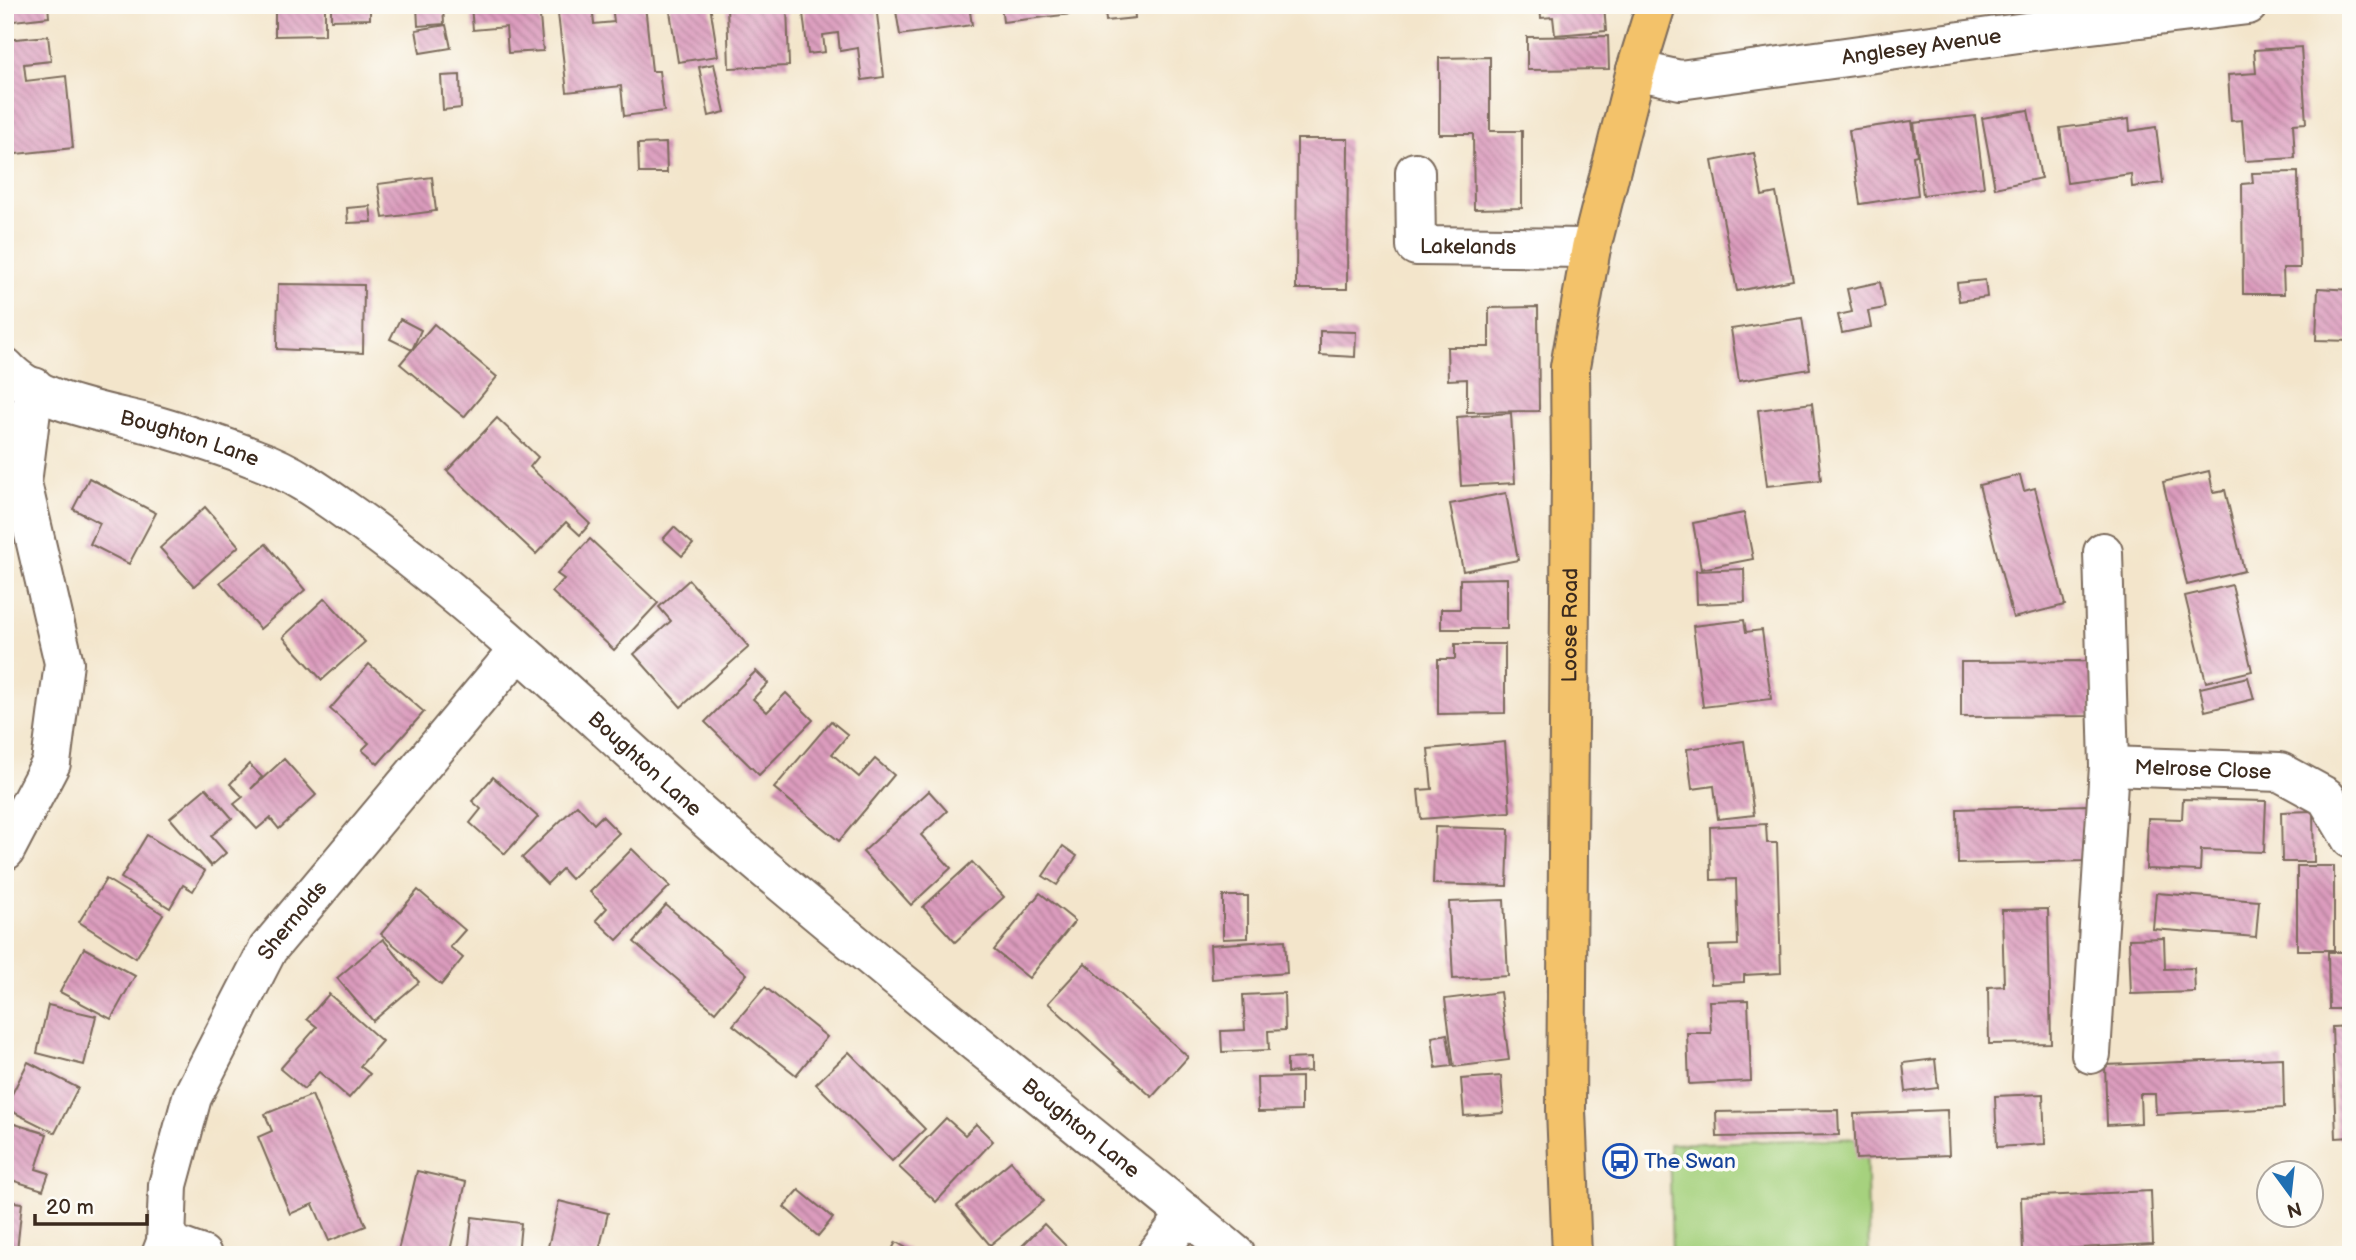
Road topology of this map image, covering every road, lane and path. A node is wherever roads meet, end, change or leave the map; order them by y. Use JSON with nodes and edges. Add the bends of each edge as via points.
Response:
{"nodes":[{"id":1,"x":1656,"y":5,"type":"edge"},
{"id":2,"x":2248,"y":5,"type":"edge"},
{"id":3,"x":1636,"y":70,"type":"junction"},
{"id":4,"x":1415,"y":172,"type":"dead end"},
{"id":5,"x":1591,"y":248,"type":"junction"},
{"id":6,"x":20,"y":377,"type":"edge"},
{"id":7,"x":2103,"y":552,"type":"dead end"},
{"id":8,"x":521,"y":653,"type":"junction"},
{"id":9,"x":2109,"y":766,"type":"junction"},
{"id":10,"x":2351,"y":839,"type":"edge"},
{"id":11,"x":5,"y":851,"type":"edge"},
{"id":12,"x":2091,"y":1054,"type":"dead end"},
{"id":13,"x":1187,"y":1214,"type":"junction"},
{"id":14,"x":163,"y":1248,"type":"edge"},
{"id":15,"x":202,"y":1255,"type":"edge"},
{"id":16,"x":1156,"y":1255,"type":"edge"},
{"id":17,"x":1236,"y":1255,"type":"edge"},
{"id":18,"x":1572,"y":1255,"type":"edge"}],
"edges":[{"from":1,"to":3,"type":"highway","name":"Loose Road"},
{"from":2,"to":3,"type":"street","name":"Anglesey Avenue","via":[[1680,80]]},
{"from":3,"to":5,"type":"highway","name":"Loose Road"},
{"from":4,"to":5,"type":"street","name":"Lakelands","via":[[1416,246]]},
{"from":5,"to":18,"type":"highway","name":"Loose Road","via":[[1570,367],[1566,1110]]},
{"from":6,"to":8,"type":"street","name":"Boughton Lane","via":[[63,401],[259,460],[310,486],[426,572]]},
{"from":6,"to":11,"type":"street","via":[[22,483],[64,663],[51,762]]},
{"from":7,"to":9,"type":"street"},
{"from":8,"to":13,"type":"street","name":"Boughton Lane","via":[[716,827],[941,1017]]},
{"from":8,"to":14,"type":"street","name":"Shernolds","via":[[505,666],[268,949],[192,1097],[168,1185]]},
{"from":9,"to":10,"type":"street","name":"Melrose Close","via":[[2280,772],[2326,797]]},
{"from":9,"to":12,"type":"street"},
{"from":13,"to":16,"type":"street"},
{"from":13,"to":17,"type":"street","name":"Boughton Lane"},
{"from":14,"to":15,"type":"street","name":"Shernolds"}]}
